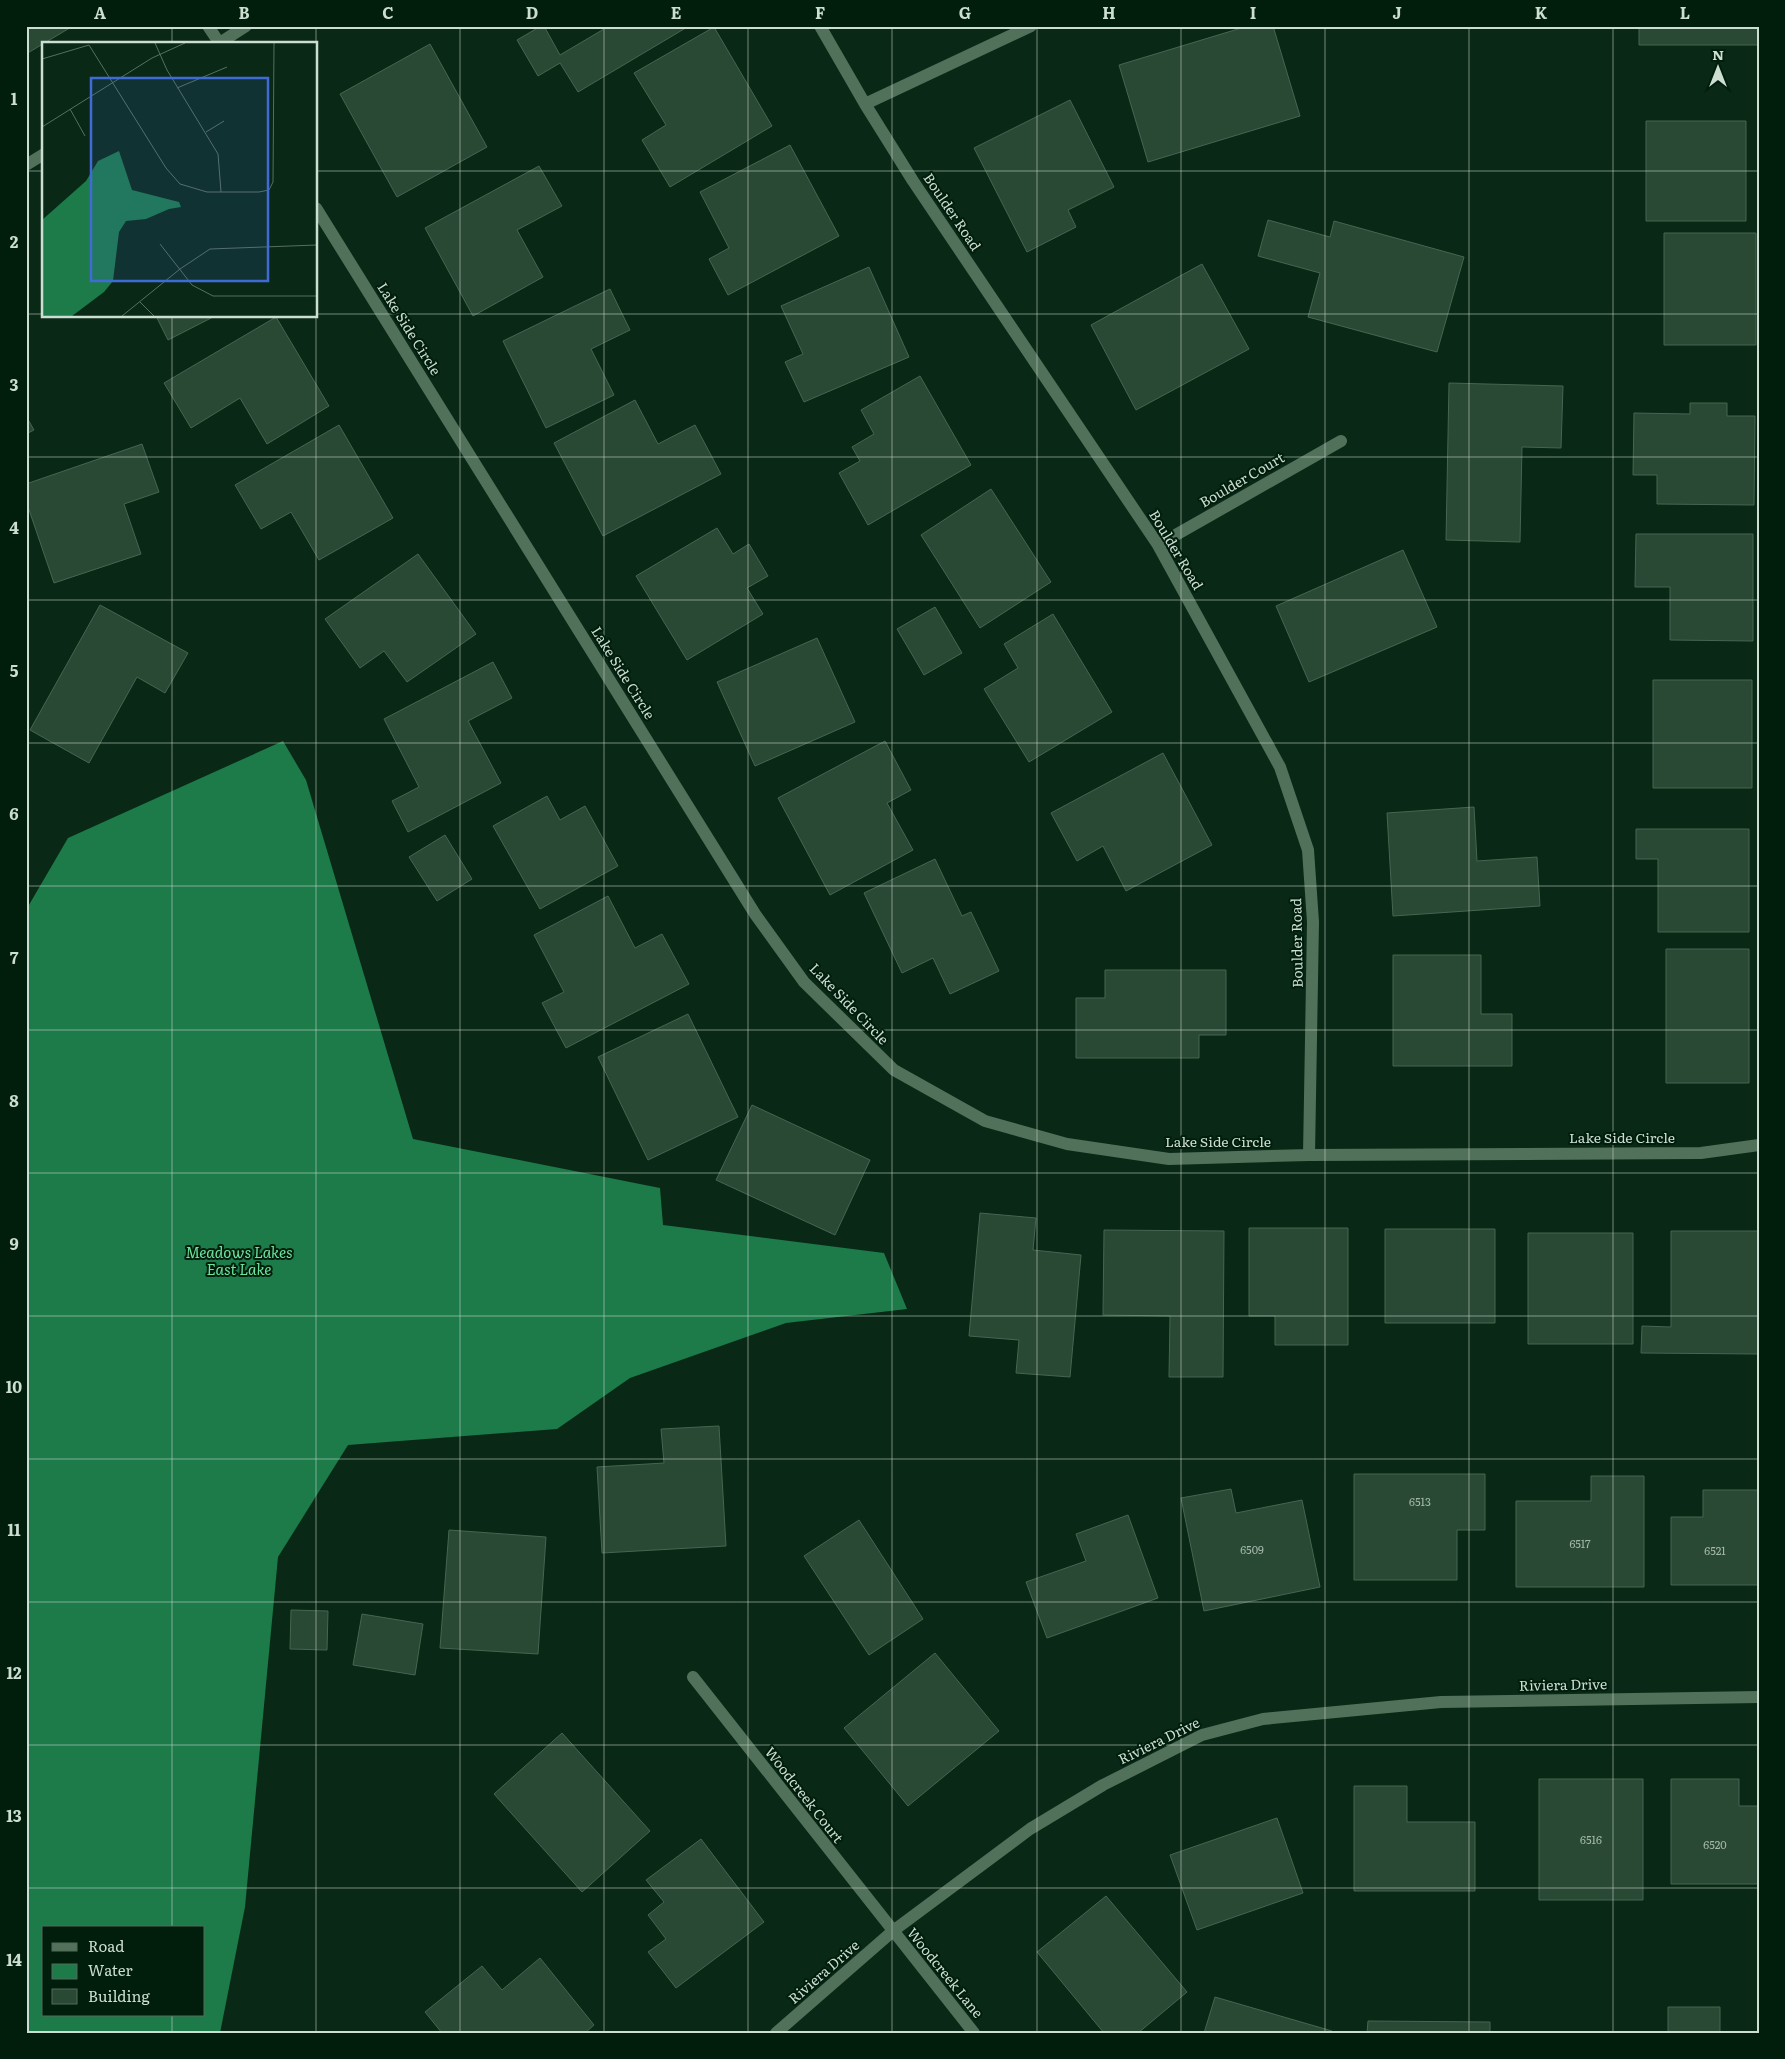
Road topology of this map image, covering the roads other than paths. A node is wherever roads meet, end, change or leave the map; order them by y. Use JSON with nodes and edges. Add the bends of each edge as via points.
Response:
{"nodes":[{"id":1,"x":208,"y":26,"type":"edge"},
{"id":2,"x":246,"y":26,"type":"edge"},
{"id":3,"x":820,"y":26,"type":"edge"},
{"id":4,"x":1031,"y":26,"type":"edge"},
{"id":5,"x":218,"y":42,"type":"edge"},
{"id":6,"x":221,"y":42,"type":"edge"},
{"id":7,"x":865,"y":104,"type":"junction"},
{"id":8,"x":42,"y":155,"type":"edge"},
{"id":9,"x":26,"y":165,"type":"edge"},
{"id":10,"x":318,"y":211,"type":"edge"},
{"id":11,"x":1342,"y":441,"type":"dead end"},
{"id":12,"x":1158,"y":546,"type":"junction"},
{"id":13,"x":1759,"y":1146,"type":"edge"},
{"id":14,"x":1309,"y":1156,"type":"junction"},
{"id":15,"x":693,"y":1677,"type":"dead end"},
{"id":16,"x":1759,"y":1697,"type":"edge"},
{"id":17,"x":893,"y":1931,"type":"junction"},
{"id":18,"x":776,"y":2033,"type":"edge"},
{"id":19,"x":974,"y":2033,"type":"edge"}],
"edges":[{"from":1,"to":5,"type":"street"},
{"from":2,"to":6,"type":"street"},
{"from":3,"to":7,"type":"street","name":"Boulder Road"},
{"from":4,"to":7,"type":"street"},
{"from":7,"to":12,"type":"street","name":"Boulder Road"},
{"from":8,"to":9,"type":"street"},
{"from":10,"to":14,"type":"street","name":"Lake Side Circle","via":[[755,914],[804,982],[894,1070],[985,1121],[1067,1144],[1169,1158]]},
{"from":11,"to":12,"type":"street","name":"Boulder Court"},
{"from":12,"to":14,"type":"street","name":"Boulder Road","via":[[1280,767],[1308,850],[1313,922]]},
{"from":13,"to":14,"type":"street","name":"Lake Side Circle","via":[[1701,1153]]},
{"from":15,"to":17,"type":"street","name":"Woodcreek Court"},
{"from":16,"to":17,"type":"street","name":"Riviera Drive","via":[[1442,1702],[1263,1719],[1202,1735],[1102,1785],[1030,1829]]},
{"from":17,"to":18,"type":"street","name":"Riviera Drive"},
{"from":17,"to":19,"type":"street","name":"Woodcreek Lane"}]}
